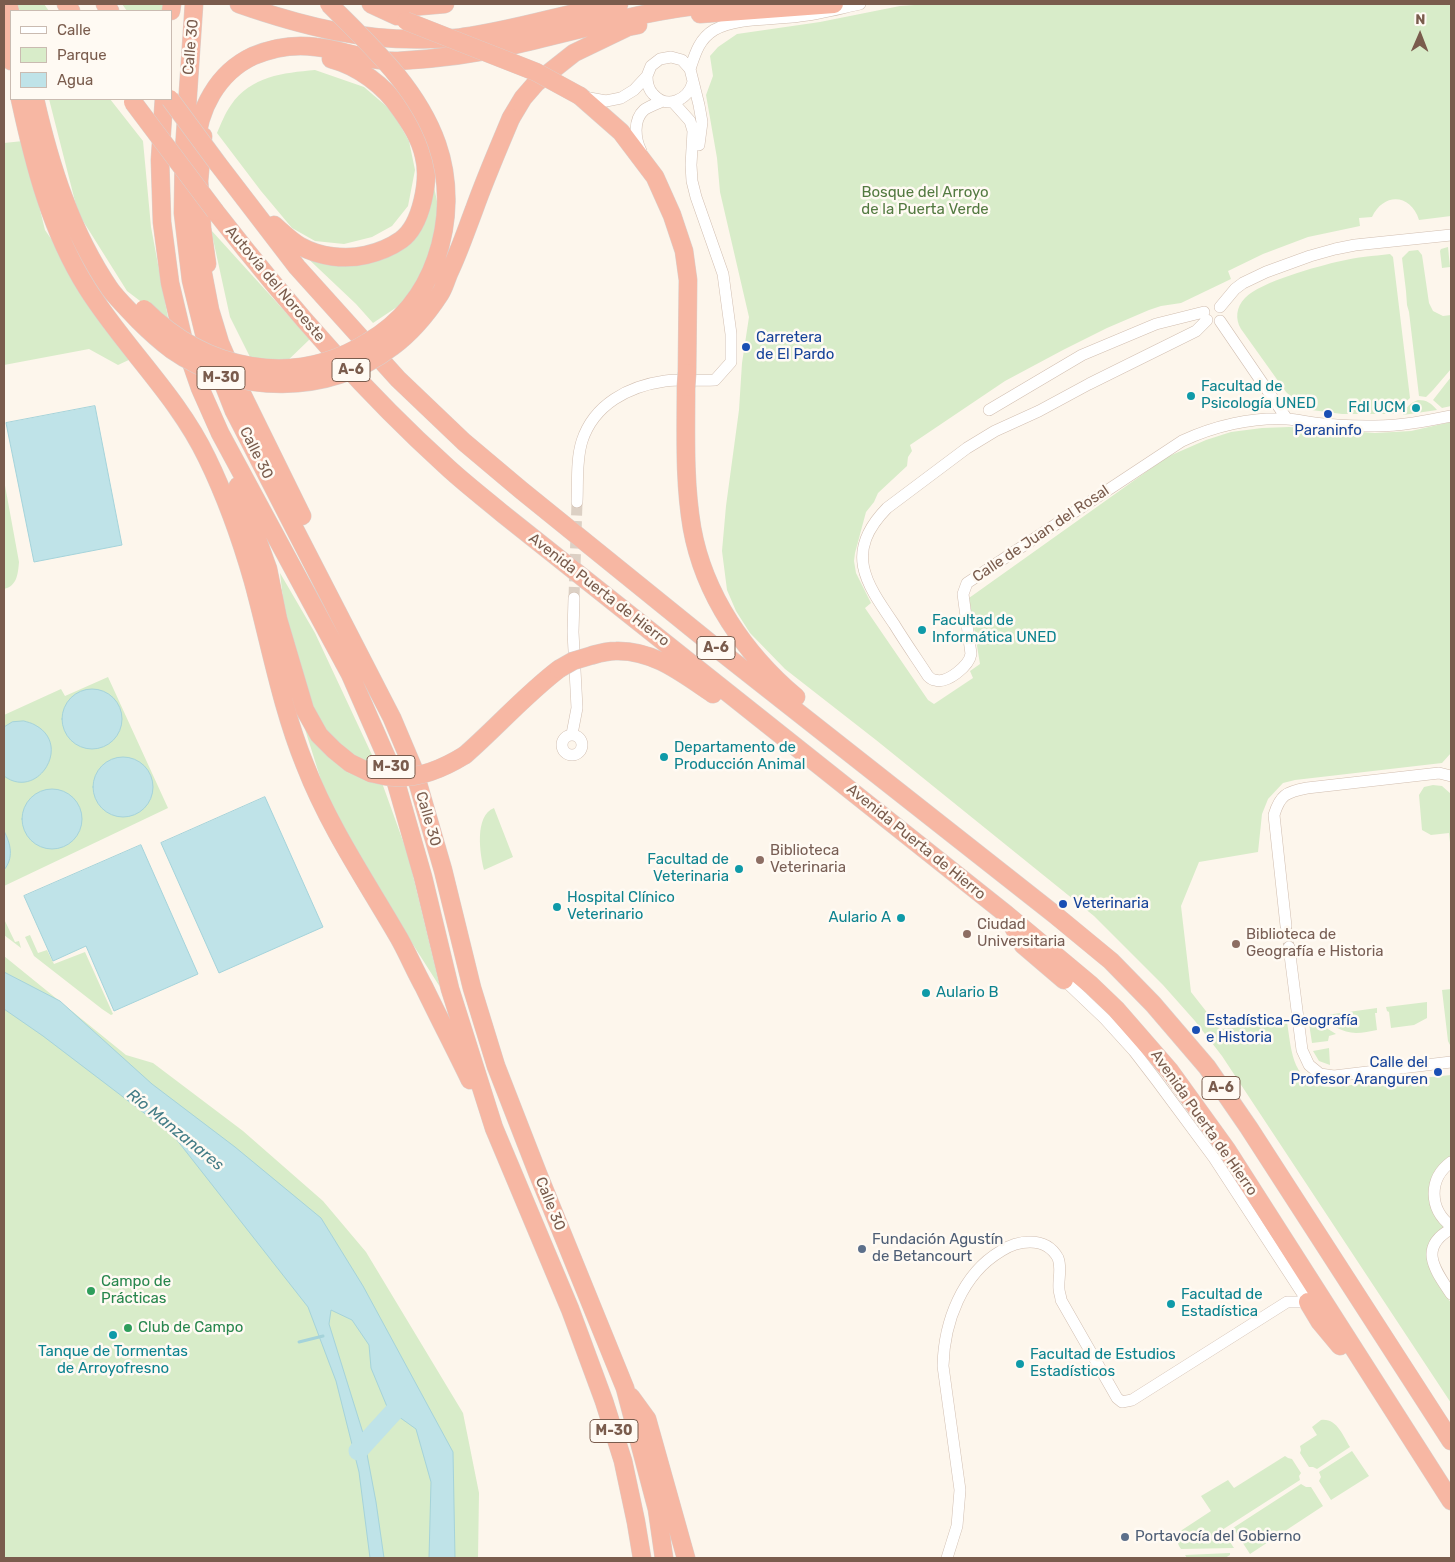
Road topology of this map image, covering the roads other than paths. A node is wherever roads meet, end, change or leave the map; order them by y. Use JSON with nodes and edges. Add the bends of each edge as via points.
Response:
{"nodes":[{"id":1,"x":194,"y":4,"type":"edge"},
{"id":2,"x":239,"y":4,"type":"edge"},
{"id":3,"x":329,"y":4,"type":"edge"},
{"id":4,"x":371,"y":4,"type":"edge"},
{"id":5,"x":387,"y":4,"type":"edge"},
{"id":6,"x":445,"y":4,"type":"edge"},
{"id":7,"x":619,"y":4,"type":"edge"},
{"id":8,"x":713,"y":4,"type":"edge"},
{"id":9,"x":834,"y":4,"type":"edge"},
{"id":10,"x":860,"y":4,"type":"edge"},
{"id":11,"x":4,"y":27,"type":"edge"},
{"id":12,"x":10,"y":56,"type":"edge"},
{"id":13,"x":690,"y":69,"type":"junction"},
{"id":14,"x":647,"y":76,"type":"junction"},
{"id":15,"x":693,"y":82,"type":"junction"},
{"id":16,"x":580,"y":96,"type":"junction"},
{"id":17,"x":20,"y":100,"type":"edge"},
{"id":18,"x":36,"y":100,"type":"edge"},
{"id":19,"x":132,"y":100,"type":"edge"},
{"id":20,"x":164,"y":100,"type":"edge"},
{"id":21,"x":171,"y":100,"type":"edge"},
{"id":22,"x":667,"y":101,"type":"junction"},
{"id":23,"x":655,"y":177,"type":"junction"},
{"id":24,"x":696,"y":197,"type":"junction"},
{"id":25,"x":249,"y":204,"type":"junction"},
{"id":26,"x":1451,"y":235,"type":"edge"},
{"id":27,"x":1220,"y":307,"type":"junction"},
{"id":28,"x":141,"y":315,"type":"junction"},
{"id":29,"x":1205,"y":316,"type":"junction"},
{"id":30,"x":1220,"y":321,"type":"junction"},
{"id":31,"x":220,"y":343,"type":"junction"},
{"id":32,"x":989,"y":410,"type":"dead end"},
{"id":33,"x":1451,"y":416,"type":"edge"},
{"id":34,"x":1287,"y":419,"type":"junction"},
{"id":35,"x":220,"y":433,"type":"junction"},
{"id":36,"x":521,"y":490,"type":"joint"},
{"id":37,"x":577,"y":502,"type":"tunnel mouth"},
{"id":38,"x":503,"y":514,"type":"joint"},
{"id":39,"x":574,"y":598,"type":"tunnel mouth"},
{"id":40,"x":392,"y":718,"type":"junction"},
{"id":41,"x":572,"y":734,"type":"dead end"},
{"id":42,"x":792,"y":743,"type":"junction"},
{"id":43,"x":1451,"y":775,"type":"edge"},
{"id":44,"x":912,"y":803,"type":"junction"},
{"id":45,"x":1006,"y":914,"type":"junction"},
{"id":46,"x":1286,"y":926,"type":"tunnel mouth"},
{"id":47,"x":1289,"y":947,"type":"tunnel mouth"},
{"id":48,"x":1064,"y":980,"type":"joint"},
{"id":49,"x":1451,"y":1062,"type":"edge"},
{"id":50,"x":494,"y":1128,"type":"junction"},
{"id":51,"x":1451,"y":1162,"type":"edge"},
{"id":52,"x":1451,"y":1228,"type":"edge"},
{"id":53,"x":1292,"y":1278,"type":"junction"},
{"id":54,"x":1451,"y":1294,"type":"edge"},
{"id":55,"x":1287,"y":1302,"type":"junction"},
{"id":56,"x":1308,"y":1302,"type":"junction"},
{"id":57,"x":570,"y":1309,"type":"junction"},
{"id":58,"x":1359,"y":1359,"type":"junction"},
{"id":59,"x":625,"y":1388,"type":"junction"},
{"id":60,"x":595,"y":1411,"type":"dead end"},
{"id":61,"x":1451,"y":1441,"type":"edge"},
{"id":62,"x":1451,"y":1501,"type":"edge"},
{"id":63,"x":642,"y":1558,"type":"edge"},
{"id":64,"x":664,"y":1558,"type":"edge"},
{"id":65,"x":686,"y":1558,"type":"edge"},
{"id":66,"x":947,"y":1558,"type":"edge"}],
"edges":[{"from":1,"to":40,"type":"highway","name":"Calle 30","number":"M-30","via":[[183,213],[191,280],[204,337],[234,411]]},
{"from":2,"to":7,"type":"highway","via":[[328,31],[404,40],[461,38]]},
{"from":3,"to":28,"type":"highway","bridge":true,"via":[[388,64],[414,98],[437,143],[444,169],[446,216],[442,242],[427,280],[410,306],[380,335],[329,362],[297,368],[264,368],[219,358]]},
{"from":4,"to":16,"type":"highway","bridge":true,"via":[[536,72]]},
{"from":5,"to":6,"type":"highway","via":[[410,7]]},
{"from":8,"to":31,"type":"highway","via":[[652,12],[512,46],[449,56],[396,61],[300,47],[272,50],[238,65],[223,78],[205,108],[196,135],[193,180],[201,267]]},
{"from":9,"to":28,"type":"highway","bridge":true,"via":[[706,13],[628,26],[574,53],[536,84],[511,118],[441,292],[420,322],[393,347],[357,368],[298,384],[244,381],[218,373],[173,351],[153,335]]},
{"from":10,"to":13,"type":"street","via":[[803,16],[745,21],[714,30],[699,45]]},
{"from":11,"to":12,"type":"highway"},
{"from":13,"to":14,"type":"street","via":[[682,60],[672,57],[660,59],[651,66]]},
{"from":13,"to":15,"type":"street"},
{"from":14,"to":16,"type":"street","via":[[621,98],[606,101]]},
{"from":14,"to":22,"type":"street","via":[[653,95]]},
{"from":15,"to":22,"type":"street","via":[[688,93],[679,100]]},
{"from":15,"to":24,"type":"street","via":[[702,122],[696,158]]},
{"from":16,"to":23,"type":"highway","via":[[621,132]]},
{"from":17,"to":50,"type":"highway","via":[[39,178],[71,259],[101,309],[175,404],[208,459],[239,534],[290,727],[305,768],[357,869],[400,940]]},
{"from":18,"to":28,"type":"highway","via":[[86,227]]},
{"from":19,"to":38,"type":"highway","name":"Autovía del Noroeste","number":"A-6","bridge":true,"via":[[215,211],[298,313],[384,406],[445,465]]},
{"from":20,"to":35,"type":"highway","name":"Calle 30","number":"M-30","via":[[160,160],[162,222],[170,283],[184,342]]},
{"from":21,"to":25,"type":"highway","name":"Autovía del Noroeste","number":"A-6","bridge":true},
{"from":22,"to":23,"type":"street","via":[[645,110],[636,127],[638,144]]},
{"from":22,"to":24,"type":"street","via":[[690,121],[693,131],[692,181]]},
{"from":23,"to":44,"type":"highway","via":[[684,251],[688,280],[686,467],[692,529],[718,603],[746,645],[774,677],[882,767]]},
{"from":24,"to":37,"type":"street","via":[[723,274],[732,362],[716,380],[643,385],[600,410],[582,440]]},
{"from":25,"to":31,"type":"highway","via":[[288,237],[315,253],[345,258],[377,252],[403,239],[424,196],[427,180],[417,136],[392,96],[375,82],[337,61],[294,55],[274,58],[240,74],[227,85],[210,115],[202,139],[199,181],[207,268]]},
{"from":25,"to":36,"type":"highway","name":"Autovía del Noroeste","number":"A-6","via":[[297,267],[398,379],[464,442]]},
{"from":26,"to":27,"type":"street","via":[[1355,245],[1310,256],[1243,283]]},
{"from":27,"to":29,"type":"street","via":[[1211,304]]},
{"from":27,"to":30,"type":"street","via":[[1223,312]]},
{"from":29,"to":30,"type":"street","via":[[1213,323]]},
{"from":29,"to":32,"type":"street","via":[[1156,324],[1082,355]]},
{"from":29,"to":34,"type":"street","name":"Calle de Juan del Rosal","via":[[1196,331],[967,448],[877,518],[864,546],[865,576],[928,676],[936,681],[946,680],[970,661],[963,594],[973,578],[1182,441],[1234,424]]},
{"from":30,"to":34,"type":"street"},
{"from":31,"to":40,"type":"highway","via":[[390,696]]},
{"from":33,"to":34,"type":"street","via":[[1374,426],[1328,425]]},
{"from":35,"to":42,"type":"highway","bridge":true,"via":[[268,569],[278,619],[305,710],[319,735],[350,763],[371,773],[395,777],[414,776],[448,766],[465,755],[559,669],[593,654],[615,651],[653,657]]},
{"from":35,"to":50,"type":"highway","name":"Calle 30","number":"M-30","via":[[350,674],[394,772],[450,989]]},
{"from":36,"to":44,"type":"highway","name":"Avenida Puerta de Hierro","number":"A-6"},
{"from":38,"to":42,"type":"highway","name":"Avenida Puerta de Hierro","number":"A-6"},
{"from":39,"to":41,"type":"street","via":[[577,708]]},
{"from":40,"to":59,"type":"highway","name":"Calle 30","number":"M-30","via":[[414,770],[496,1066]]},
{"from":42,"to":45,"type":"highway","name":"Avenida Puerta de Hierro","number":"A-6"},
{"from":43,"to":46,"type":"street","via":[[1439,772],[1307,788],[1285,794],[1274,814]]},
{"from":44,"to":61,"type":"highway","name":"Avenida Puerta de Hierro","number":"A-6","via":[[1111,961],[1207,1066]]},
{"from":45,"to":48,"type":"highway","via":[[1023,945]]},
{"from":45,"to":58,"type":"highway","name":"Avenida Puerta de Hierro","number":"A-6","via":[[1116,1008],[1170,1071],[1227,1150]]},
{"from":47,"to":49,"type":"street","via":[[1302,1050],[1309,1065],[1320,1074],[1334,1076]]},
{"from":48,"to":53,"type":"street","name":"Avenida Puerta de Hierro","via":[[1105,1019],[1157,1081],[1214,1158]]},
{"from":50,"to":57,"type":"highway","name":"Calle 30","number":"M-30"},
{"from":51,"to":52,"type":"street","via":[[1441,1171],[1434,1192],[1438,1212]]},
{"from":52,"to":54,"type":"street","via":[[1437,1241],[1432,1258]]},
{"from":53,"to":55,"type":"street"},
{"from":53,"to":56,"type":"street","name":"Avenida Puerta de Hierro"},
{"from":55,"to":56,"type":"street"},
{"from":55,"to":66,"type":"street","via":[[1132,1400],[1122,1402],[1061,1300],[1058,1260],[1051,1248],[1024,1242],[995,1254],[962,1292],[943,1348],[960,1490],[957,1526]]},
{"from":56,"to":58,"type":"highway","via":[[1342,1349]]},
{"from":57,"to":60,"type":"highway","via":[[580,1362]]},
{"from":57,"to":63,"type":"highway","number":"M-30","via":[[623,1461]]},
{"from":58,"to":62,"type":"highway","name":"Avenida Puerta de Hierro","number":"A-6"},
{"from":59,"to":64,"type":"highway","name":"Calle 30","number":"M-30","via":[[657,1509]]},
{"from":59,"to":65,"type":"highway","via":[[647,1418]]}]}
